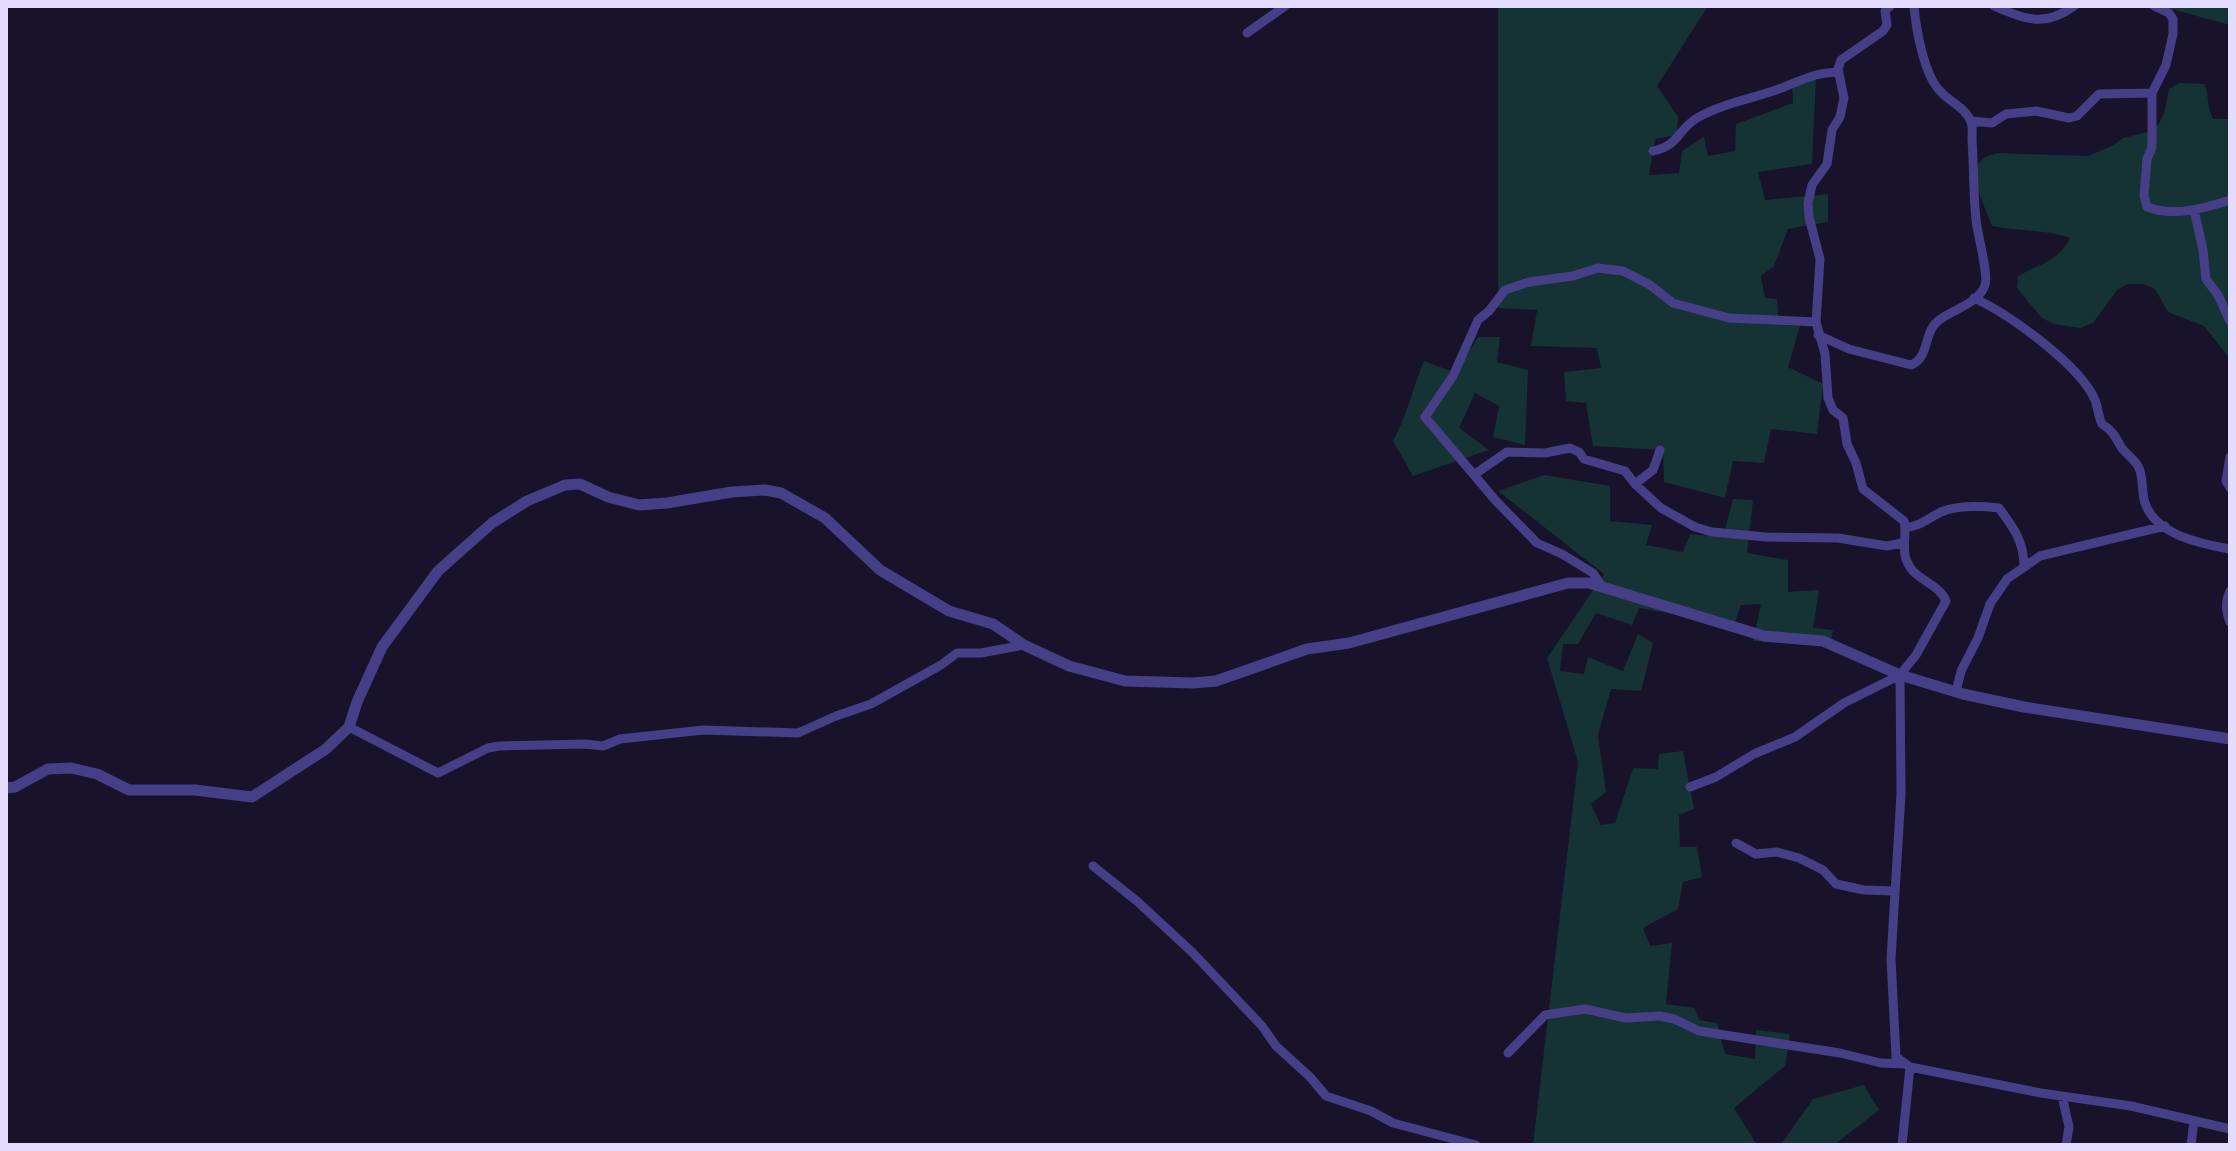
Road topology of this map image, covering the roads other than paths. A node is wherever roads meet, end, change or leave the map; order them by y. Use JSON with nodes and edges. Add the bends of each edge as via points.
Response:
{"nodes":[{"id":1,"x":1285,"y":6,"type":"edge"},
{"id":2,"x":1890,"y":6,"type":"edge"},
{"id":3,"x":1914,"y":6,"type":"edge"},
{"id":4,"x":1994,"y":6,"type":"edge"},
{"id":5,"x":2074,"y":6,"type":"edge"},
{"id":6,"x":2154,"y":6,"type":"edge"},
{"id":7,"x":1247,"y":33,"type":"dead end"},
{"id":8,"x":1839,"y":72,"type":"junction"},
{"id":9,"x":2152,"y":93,"type":"junction"},
{"id":10,"x":1971,"y":121,"type":"junction"},
{"id":11,"x":1653,"y":151,"type":"dead end"},
{"id":12,"x":2230,"y":200,"type":"edge"},
{"id":13,"x":2194,"y":210,"type":"junction"},
{"id":14,"x":1974,"y":298,"type":"junction"},
{"id":15,"x":2230,"y":321,"type":"edge"},
{"id":16,"x":1816,"y":322,"type":"junction"},
{"id":17,"x":1818,"y":335,"type":"junction"},
{"id":18,"x":1660,"y":450,"type":"dead end"},
{"id":19,"x":2230,"y":457,"type":"edge"},
{"id":20,"x":1475,"y":474,"type":"junction"},
{"id":21,"x":1635,"y":484,"type":"junction"},
{"id":22,"x":2230,"y":488,"type":"edge"},
{"id":23,"x":2165,"y":526,"type":"junction"},
{"id":24,"x":1906,"y":527,"type":"junction"},
{"id":25,"x":1902,"y":543,"type":"junction"},
{"id":26,"x":2230,"y":549,"type":"edge"},
{"id":27,"x":2024,"y":567,"type":"junction"},
{"id":28,"x":1601,"y":585,"type":"junction"},
{"id":29,"x":2230,"y":591,"type":"edge"},
{"id":30,"x":2230,"y":622,"type":"edge"},
{"id":31,"x":1024,"y":645,"type":"junction"},
{"id":32,"x":1900,"y":675,"type":"junction"},
{"id":33,"x":1956,"y":692,"type":"junction"},
{"id":34,"x":349,"y":727,"type":"junction"},
{"id":35,"x":2230,"y":739,"type":"edge"},
{"id":36,"x":1690,"y":787,"type":"dead end"},
{"id":37,"x":6,"y":788,"type":"edge"},
{"id":38,"x":1736,"y":843,"type":"dead end"},
{"id":39,"x":1093,"y":866,"type":"dead end"},
{"id":40,"x":1894,"y":891,"type":"junction"},
{"id":41,"x":1508,"y":1053,"type":"dead end"},
{"id":42,"x":1908,"y":1065,"type":"junction"},
{"id":43,"x":2062,"y":1096,"type":"junction"},
{"id":44,"x":2194,"y":1121,"type":"junction"},
{"id":45,"x":2230,"y":1129,"type":"edge"},
{"id":46,"x":1476,"y":1145,"type":"edge"},
{"id":47,"x":1902,"y":1145,"type":"edge"},
{"id":48,"x":2066,"y":1145,"type":"edge"},
{"id":49,"x":2191,"y":1145,"type":"edge"}],
"edges":[{"from":1,"to":7,"type":"street"},
{"from":2,"to":8,"type":"street","via":[[1883,31],[1841,60]]},
{"from":3,"to":10,"type":"street","via":[[1937,89]]},
{"from":4,"to":5,"type":"street","via":[[2051,20]]},
{"from":6,"to":9,"type":"street","via":[[2169,13],[2173,34]]},
{"from":8,"to":11,"type":"street","via":[[1811,74],[1712,110],[1692,121],[1673,144]]},
{"from":8,"to":16,"type":"street","via":[[1844,98],[1840,117],[1832,130],[1827,164],[1812,185],[1808,203],[1820,259]]},
{"from":9,"to":10,"type":"street","via":[[2099,94],[2069,118],[2036,111],[2006,114],[1992,123]]},
{"from":9,"to":13,"type":"street","via":[[2147,207],[2162,213]]},
{"from":10,"to":14,"type":"street","via":[[1975,215],[1987,275]]},
{"from":12,"to":13,"type":"street"},
{"from":13,"to":15,"type":"street","via":[[2206,279]]},
{"from":14,"to":17,"type":"street","via":[[1929,330],[1924,353],[1911,365]]},
{"from":14,"to":23,"type":"street","via":[[2019,323],[2076,372],[2096,402],[2102,424],[2139,467],[2147,508]]},
{"from":16,"to":17,"type":"street"},
{"from":16,"to":20,"type":"street","via":[[1729,318],[1673,303],[1623,271],[1598,268],[1505,290],[1478,320],[1453,376],[1425,417]]},
{"from":17,"to":24,"type":"street","via":[[1828,398],[1843,418],[1863,489]]},
{"from":18,"to":21,"type":"street","via":[[1653,470]]},
{"from":19,"to":22,"type":"street"},
{"from":20,"to":21,"type":"street","via":[[1507,452],[1570,448],[1584,459],[1625,471]]},
{"from":20,"to":28,"type":"street","via":[[1537,543],[1593,573]]},
{"from":21,"to":25,"type":"street","via":[[1661,508],[1712,532]]},
{"from":23,"to":26,"type":"street","via":[[2201,545]]},
{"from":23,"to":27,"type":"street","via":[[2040,556]]},
{"from":24,"to":25,"type":"street"},
{"from":24,"to":27,"type":"street","via":[[1945,510],[1999,508],[2017,532]]},
{"from":25,"to":32,"type":"street","via":[[1913,571],[1946,601]]},
{"from":27,"to":33,"type":"street","via":[[2007,579],[1990,604]]},
{"from":28,"to":31,"type":"street","via":[[1578,582],[1537,591],[1307,649],[1203,683],[1125,681],[1069,666]]},
{"from":28,"to":32,"type":"street","via":[[1764,636],[1823,641]]},
{"from":29,"to":30,"type":"street"},
{"from":31,"to":34,"type":"street","via":[[957,653],[871,704],[798,733],[710,730],[620,739],[603,746],[499,746],[438,773]]},
{"from":31,"to":34,"type":"street","via":[[993,624],[952,612],[880,570],[825,518],[781,493],[732,492],[639,505],[580,484],[565,485],[492,523],[438,571],[382,647]]},
{"from":32,"to":33,"type":"street"},
{"from":32,"to":36,"type":"street","via":[[1844,703],[1795,737]]},
{"from":32,"to":40,"type":"street","via":[[1901,794]]},
{"from":33,"to":35,"type":"street"},
{"from":34,"to":37,"type":"street","via":[[326,749],[252,797],[129,790],[71,768],[48,769]]},
{"from":38,"to":40,"type":"street","via":[[1756,854],[1799,858],[1836,884]]},
{"from":39,"to":46,"type":"street","via":[[1193,953],[1326,1096],[1393,1123]]},
{"from":40,"to":42,"type":"street","via":[[1894,1044],[1896,1057]]},
{"from":41,"to":42,"type":"street","via":[[1545,1015],[1585,1009],[1626,1018],[1660,1016],[1699,1031]]},
{"from":42,"to":43,"type":"street"},
{"from":42,"to":47,"type":"street"},
{"from":43,"to":44,"type":"street"},
{"from":43,"to":48,"type":"street","via":[[2069,1127]]},
{"from":44,"to":45,"type":"street"},
{"from":44,"to":49,"type":"street"}]}
